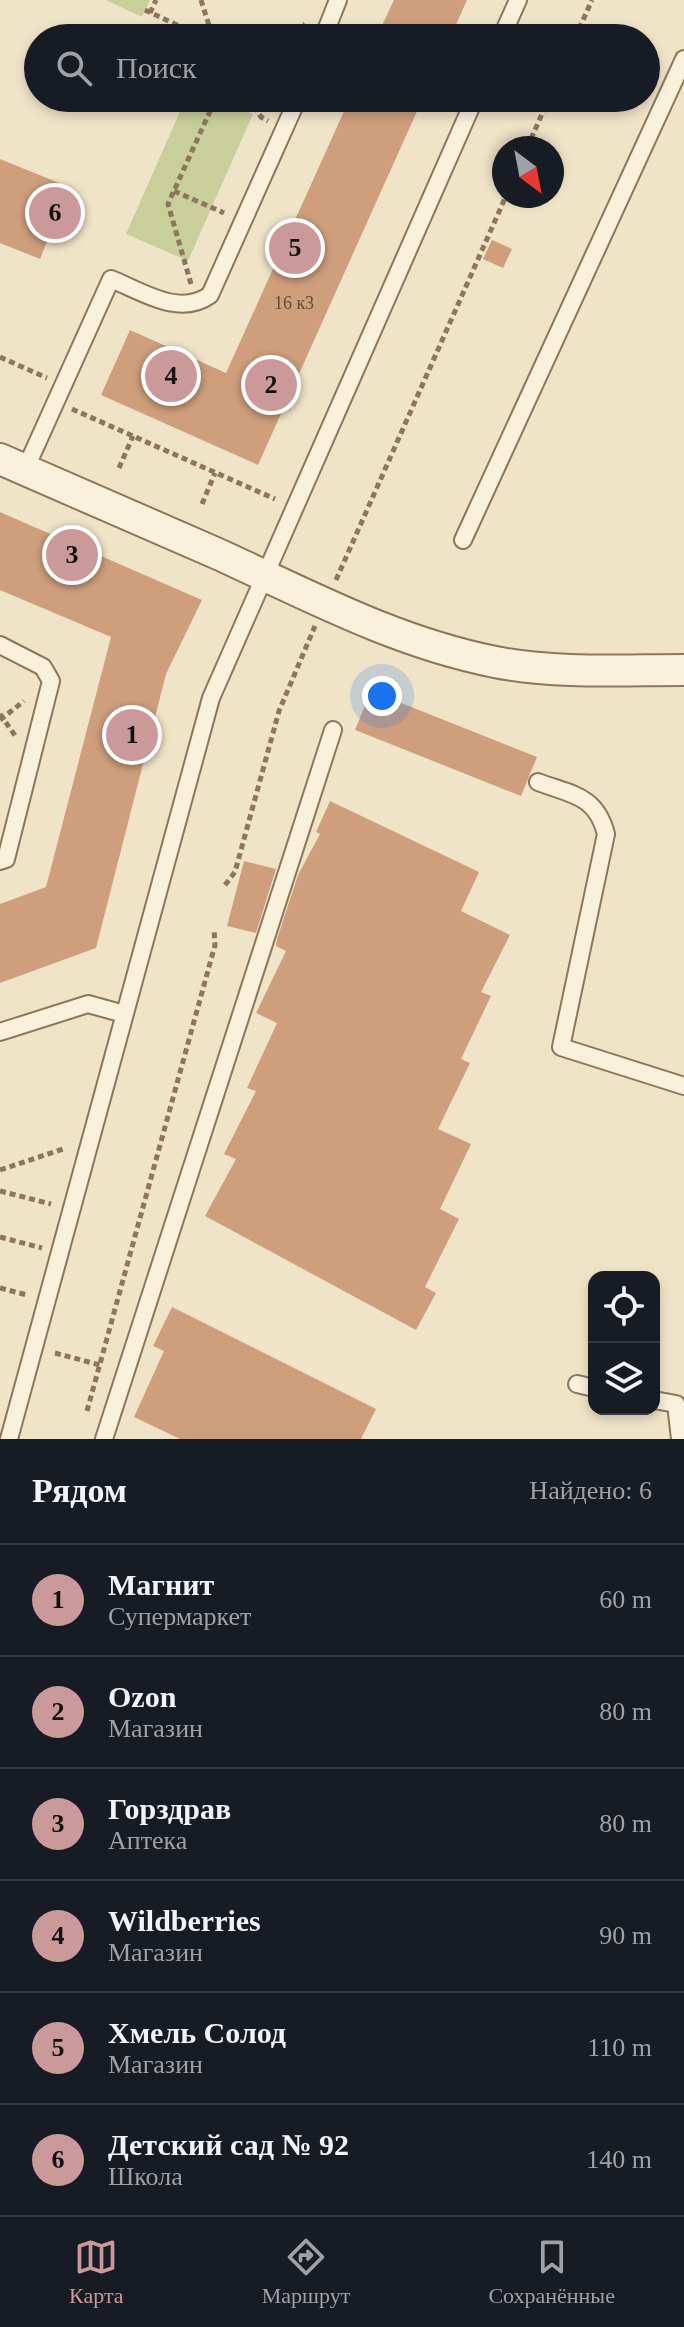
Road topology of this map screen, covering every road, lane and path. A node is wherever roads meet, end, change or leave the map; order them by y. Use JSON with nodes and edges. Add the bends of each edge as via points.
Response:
{"nodes":[{"id":1,"x":156,"y":0,"type":"edge"},
{"id":2,"x":201,"y":0,"type":"edge"},
{"id":3,"x":338,"y":0,"type":"edge"},
{"id":4,"x":518,"y":0,"type":"edge"},
{"id":5,"x":592,"y":0,"type":"edge"},
{"id":6,"x":174,"y":24,"type":"edge"},
{"id":7,"x":209,"y":24,"type":"edge"},
{"id":8,"x":329,"y":24,"type":"edge"},
{"id":9,"x":507,"y":24,"type":"edge"},
{"id":10,"x":581,"y":24,"type":"edge"},
{"id":11,"x":684,"y":59,"type":"edge"},
{"id":12,"x":660,"y":111,"type":"edge"},
{"id":13,"x":210,"y":112,"type":"edge"},
{"id":14,"x":292,"y":112,"type":"edge"},
{"id":15,"x":469,"y":112,"type":"edge"},
{"id":16,"x":543,"y":112,"type":"edge"},
{"id":17,"x":660,"y":112,"type":"edge"},
{"id":18,"x":532,"y":136,"type":"edge"},
{"id":19,"x":174,"y":191,"type":"junction"},
{"id":20,"x":501,"y":208,"type":"edge"},
{"id":21,"x":243,"y":222,"type":"junction"},
{"id":22,"x":197,"y":304,"type":"junction"},
{"id":23,"x":0,"y":357,"type":"edge"},
{"id":24,"x":63,"y":385,"type":"junction"},
{"id":25,"x":55,"y":402,"type":"junction"},
{"id":26,"x":133,"y":436,"type":"junction"},
{"id":27,"x":12,"y":464,"type":"edge"},
{"id":28,"x":119,"y":468,"type":"dead end"},
{"id":29,"x":215,"y":473,"type":"junction"},
{"id":30,"x":202,"y":504,"type":"dead end"},
{"id":31,"x":294,"y":507,"type":"junction"},
{"id":32,"x":463,"y":540,"type":"dead end"},
{"id":33,"x":264,"y":576,"type":"junction"},
{"id":34,"x":333,"y":588,"type":"dead end"},
{"id":35,"x":316,"y":625,"type":"dead end"},
{"id":36,"x":0,"y":645,"type":"edge"},
{"id":37,"x":684,"y":670,"type":"edge"},
{"id":38,"x":333,"y":730,"type":"dead end"},
{"id":39,"x":538,"y":782,"type":"dead end"},
{"id":40,"x":0,"y":861,"type":"edge"},
{"id":41,"x":225,"y":885,"type":"dead end"},
{"id":42,"x":214,"y":929,"type":"dead end"},
{"id":43,"x":124,"y":1014,"type":"junction"},
{"id":44,"x":0,"y":1032,"type":"edge"},
{"id":45,"x":684,"y":1086,"type":"edge"},
{"id":46,"x":90,"y":1140,"type":"junction"},
{"id":47,"x":0,"y":1170,"type":"edge"},
{"id":48,"x":0,"y":1191,"type":"edge"},
{"id":49,"x":71,"y":1210,"type":"junction"},
{"id":50,"x":0,"y":1237,"type":"edge"},
{"id":51,"x":60,"y":1253,"type":"junction"},
{"id":52,"x":34,"y":1347,"type":"junction"},
{"id":53,"x":100,"y":1365,"type":"junction"},
{"id":54,"x":577,"y":1384,"type":"dead end"},
{"id":55,"x":588,"y":1387,"type":"edge"},
{"id":56,"x":660,"y":1401,"type":"edge"},
{"id":57,"x":84,"y":1424,"type":"dead end"},
{"id":58,"x":9,"y":1439,"type":"edge"},
{"id":59,"x":104,"y":1439,"type":"edge"},
{"id":60,"x":680,"y":1439,"type":"edge"}],
"edges":[{"from":1,"to":6,"type":"path","via":[[148,12]]},
{"from":2,"to":7,"type":"path"},
{"from":3,"to":8,"type":"lane"},
{"from":4,"to":9,"type":"lane"},
{"from":5,"to":10,"type":"path"},
{"from":11,"to":12,"type":"lane"},
{"from":13,"to":19,"type":"path"},
{"from":14,"to":21,"type":"lane"},
{"from":15,"to":31,"type":"lane"},
{"from":16,"to":18,"type":"path"},
{"from":17,"to":32,"type":"lane"},
{"from":19,"to":21,"type":"path"},
{"from":19,"to":22,"type":"path","via":[[168,204]]},
{"from":20,"to":34,"type":"path"},
{"from":21,"to":22,"type":"lane","via":[[210,295]]},
{"from":22,"to":24,"type":"lane","via":[[178,306],[111,279]]},
{"from":23,"to":24,"type":"path"},
{"from":24,"to":25,"type":"lane"},
{"from":25,"to":26,"type":"path"},
{"from":25,"to":27,"type":"lane"},
{"from":26,"to":28,"type":"path"},
{"from":26,"to":29,"type":"path"},
{"from":27,"to":33,"type":"street"},
{"from":29,"to":30,"type":"path"},
{"from":29,"to":31,"type":"path"},
{"from":31,"to":33,"type":"lane"},
{"from":33,"to":37,"type":"street","via":[[415,643],[499,663]]},
{"from":33,"to":43,"type":"lane","via":[[211,698]]},
{"from":35,"to":41,"type":"path","via":[[279,711],[235,872]]},
{"from":36,"to":40,"type":"lane","via":[[43,667],[51,681],[6,859]]},
{"from":38,"to":59,"type":"lane"},
{"from":39,"to":45,"type":"lane","via":[[589,801],[606,834],[561,1047]]},
{"from":42,"to":53,"type":"path","via":[[215,945]]},
{"from":43,"to":44,"type":"lane","via":[[88,1004]]},
{"from":43,"to":46,"type":"lane"},
{"from":46,"to":47,"type":"path"},
{"from":46,"to":49,"type":"lane"},
{"from":48,"to":49,"type":"path"},
{"from":49,"to":51,"type":"lane"},
{"from":50,"to":51,"type":"path"},
{"from":51,"to":52,"type":"lane"},
{"from":52,"to":53,"type":"path"},
{"from":52,"to":58,"type":"lane"},
{"from":53,"to":57,"type":"path"},
{"from":54,"to":55,"type":"lane"},
{"from":56,"to":60,"type":"lane","via":[[676,1404]]}]}
